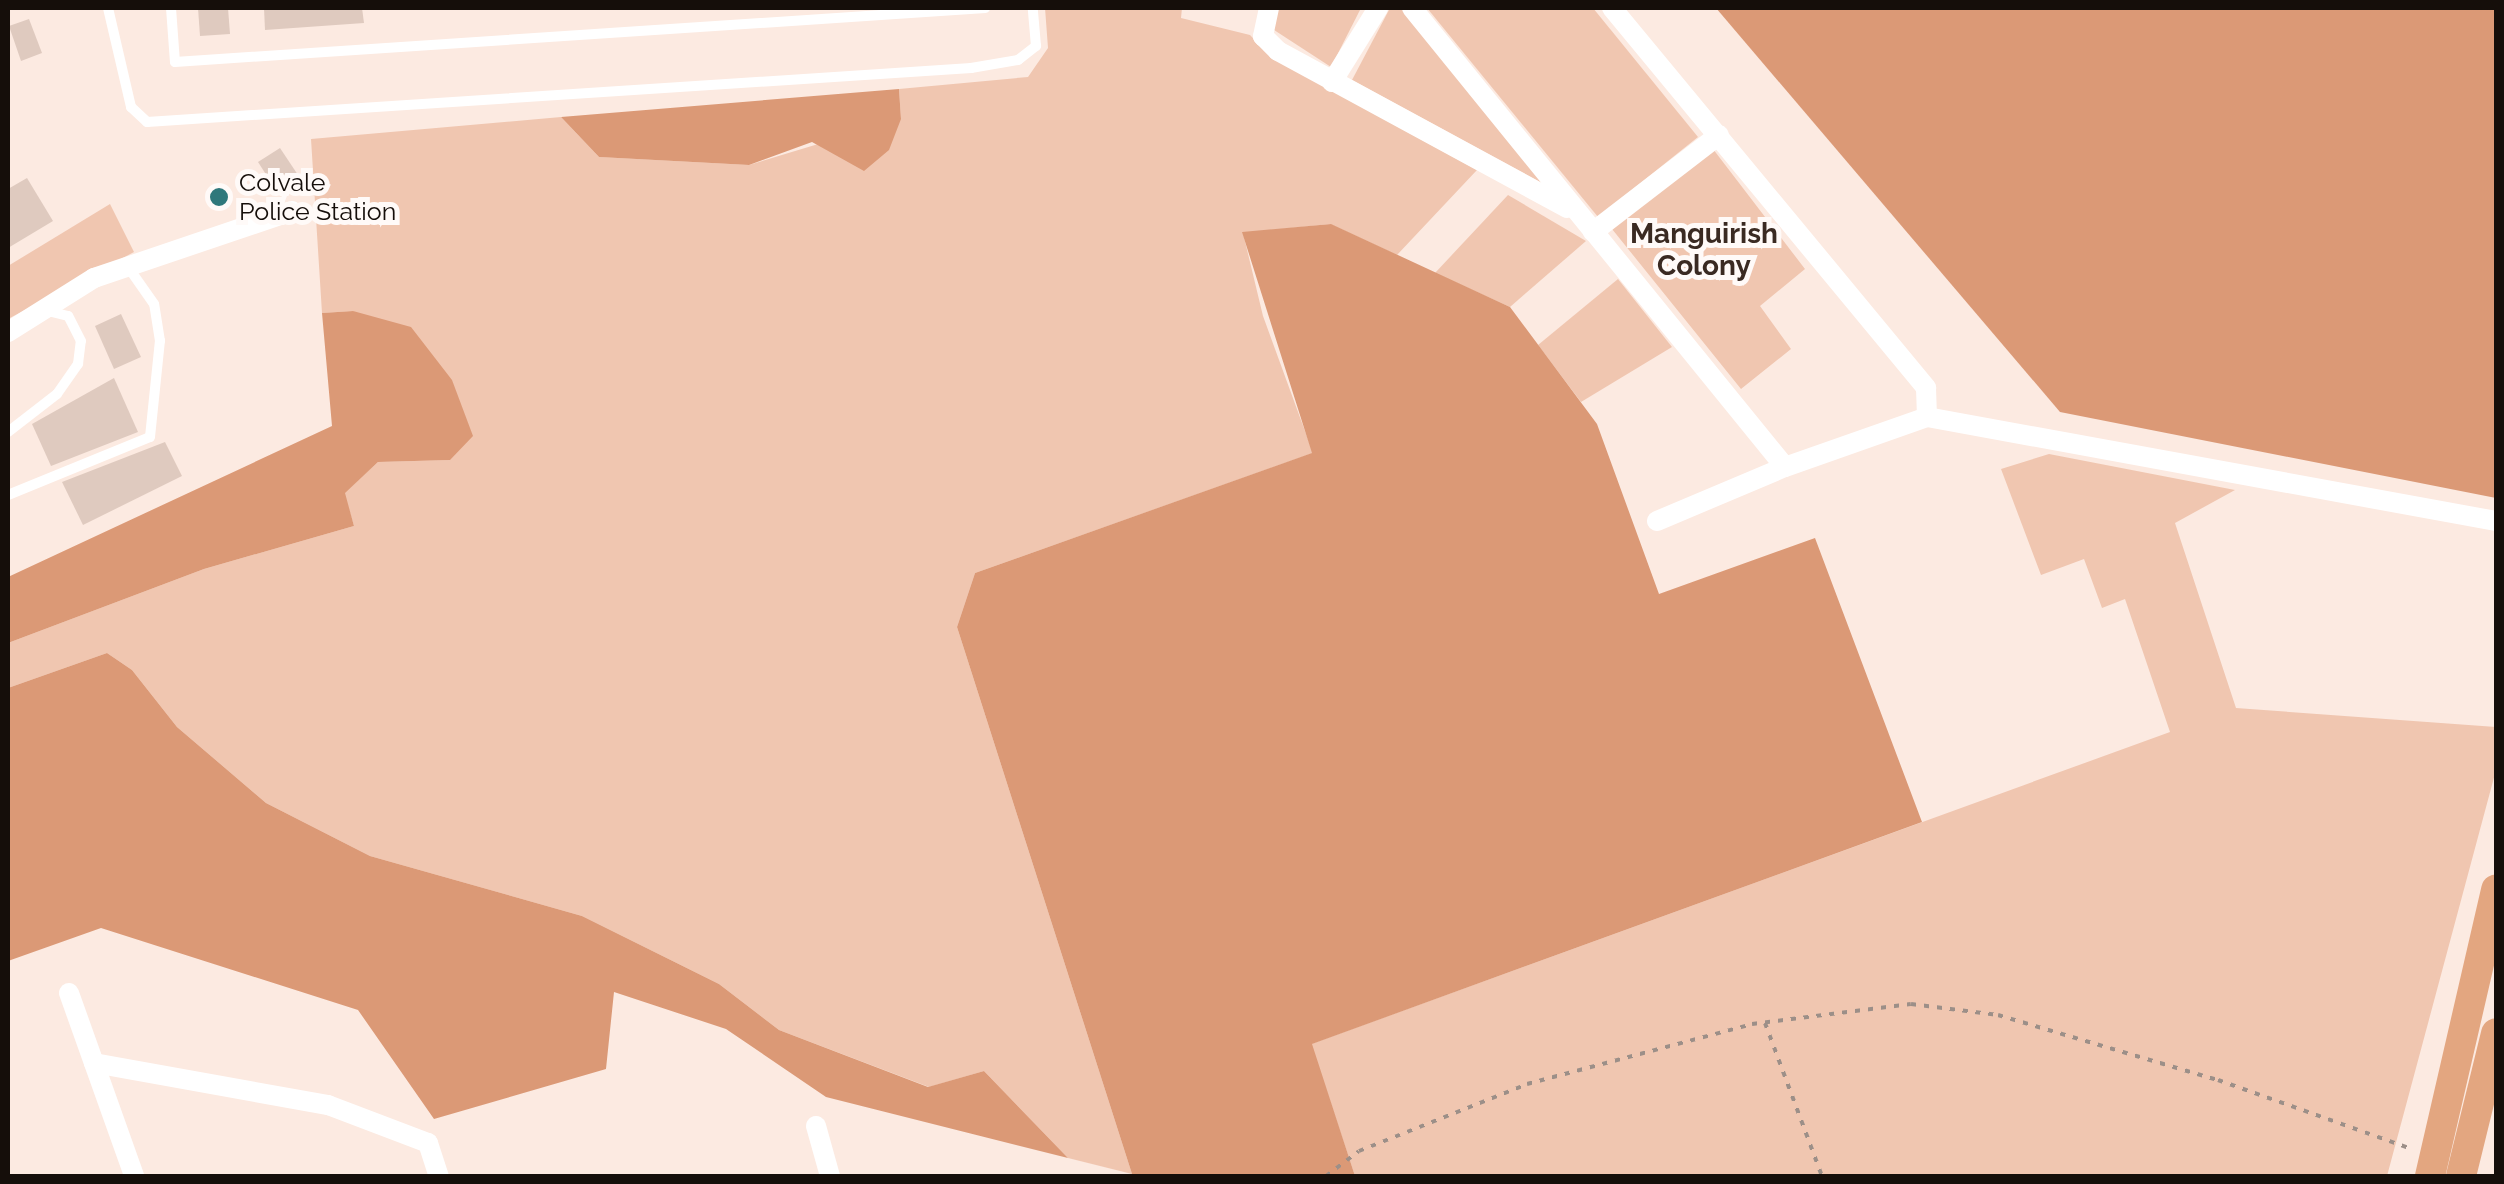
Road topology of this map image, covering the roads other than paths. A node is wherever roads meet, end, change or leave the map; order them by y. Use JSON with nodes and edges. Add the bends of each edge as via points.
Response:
{"nodes":[{"id":1,"x":108,"y":8,"type":"edge"},
{"id":2,"x":171,"y":8,"type":"edge"},
{"id":3,"x":985,"y":8,"type":"edge"},
{"id":4,"x":1033,"y":8,"type":"edge"},
{"id":5,"x":1269,"y":8,"type":"edge"},
{"id":6,"x":1378,"y":8,"type":"edge"},
{"id":7,"x":1412,"y":8,"type":"edge"},
{"id":8,"x":1612,"y":8,"type":"edge"},
{"id":9,"x":1332,"y":82,"type":"junction"},
{"id":10,"x":1719,"y":135,"type":"junction"},
{"id":11,"x":292,"y":211,"type":"dead end"},
{"id":12,"x":1577,"y":214,"type":"junction"},
{"id":13,"x":1592,"y":232,"type":"junction"},
{"id":14,"x":128,"y":267,"type":"junction"},
{"id":15,"x":43,"y":310,"type":"junction"},
{"id":16,"x":8,"y":332,"type":"edge"},
{"id":17,"x":1928,"y":417,"type":"junction"},
{"id":18,"x":8,"y":432,"type":"edge"},
{"id":19,"x":1785,"y":467,"type":"junction"},
{"id":20,"x":8,"y":495,"type":"edge"},
{"id":21,"x":1657,"y":521,"type":"dead end"},
{"id":22,"x":2496,"y":521,"type":"edge"},
{"id":23,"x":2496,"y":888,"type":"edge"},
{"id":24,"x":68,"y":994,"type":"dead end"},
{"id":25,"x":2496,"y":1034,"type":"edge"},
{"id":26,"x":94,"y":1063,"type":"junction"},
{"id":27,"x":816,"y":1126,"type":"dead end"},
{"id":28,"x":2432,"y":1167,"type":"edge"},
{"id":29,"x":134,"y":1176,"type":"edge"},
{"id":30,"x":439,"y":1176,"type":"edge"},
{"id":31,"x":830,"y":1176,"type":"edge"},
{"id":32,"x":2460,"y":1176,"type":"edge"}],
"edges":[{"from":1,"to":4,"type":"lane","via":[[131,107],[148,122],[972,68],[1018,60],[1036,46]]},
{"from":2,"to":3,"type":"lane","via":[[175,62]]},
{"from":5,"to":9,"type":"street","via":[[1263,36]]},
{"from":6,"to":9,"type":"street"},
{"from":7,"to":12,"type":"street"},
{"from":8,"to":10,"type":"street"},
{"from":9,"to":12,"type":"street"},
{"from":10,"to":13,"type":"street"},
{"from":10,"to":17,"type":"street","via":[[1926,388]]},
{"from":11,"to":14,"type":"street"},
{"from":12,"to":13,"type":"street"},
{"from":13,"to":19,"type":"street"},
{"from":14,"to":15,"type":"street"},
{"from":14,"to":20,"type":"lane","via":[[154,304],[160,341],[150,436]]},
{"from":15,"to":16,"type":"street"},
{"from":15,"to":18,"type":"lane","via":[[68,316],[82,340],[78,364],[57,394]]},
{"from":17,"to":19,"type":"street"},
{"from":17,"to":22,"type":"street"},
{"from":19,"to":21,"type":"street"},
{"from":23,"to":28,"type":"main road"},
{"from":24,"to":26,"type":"street"},
{"from":25,"to":32,"type":"main road"},
{"from":26,"to":29,"type":"street"},
{"from":26,"to":30,"type":"street","via":[[328,1105],[428,1143]]},
{"from":27,"to":31,"type":"street"}]}
